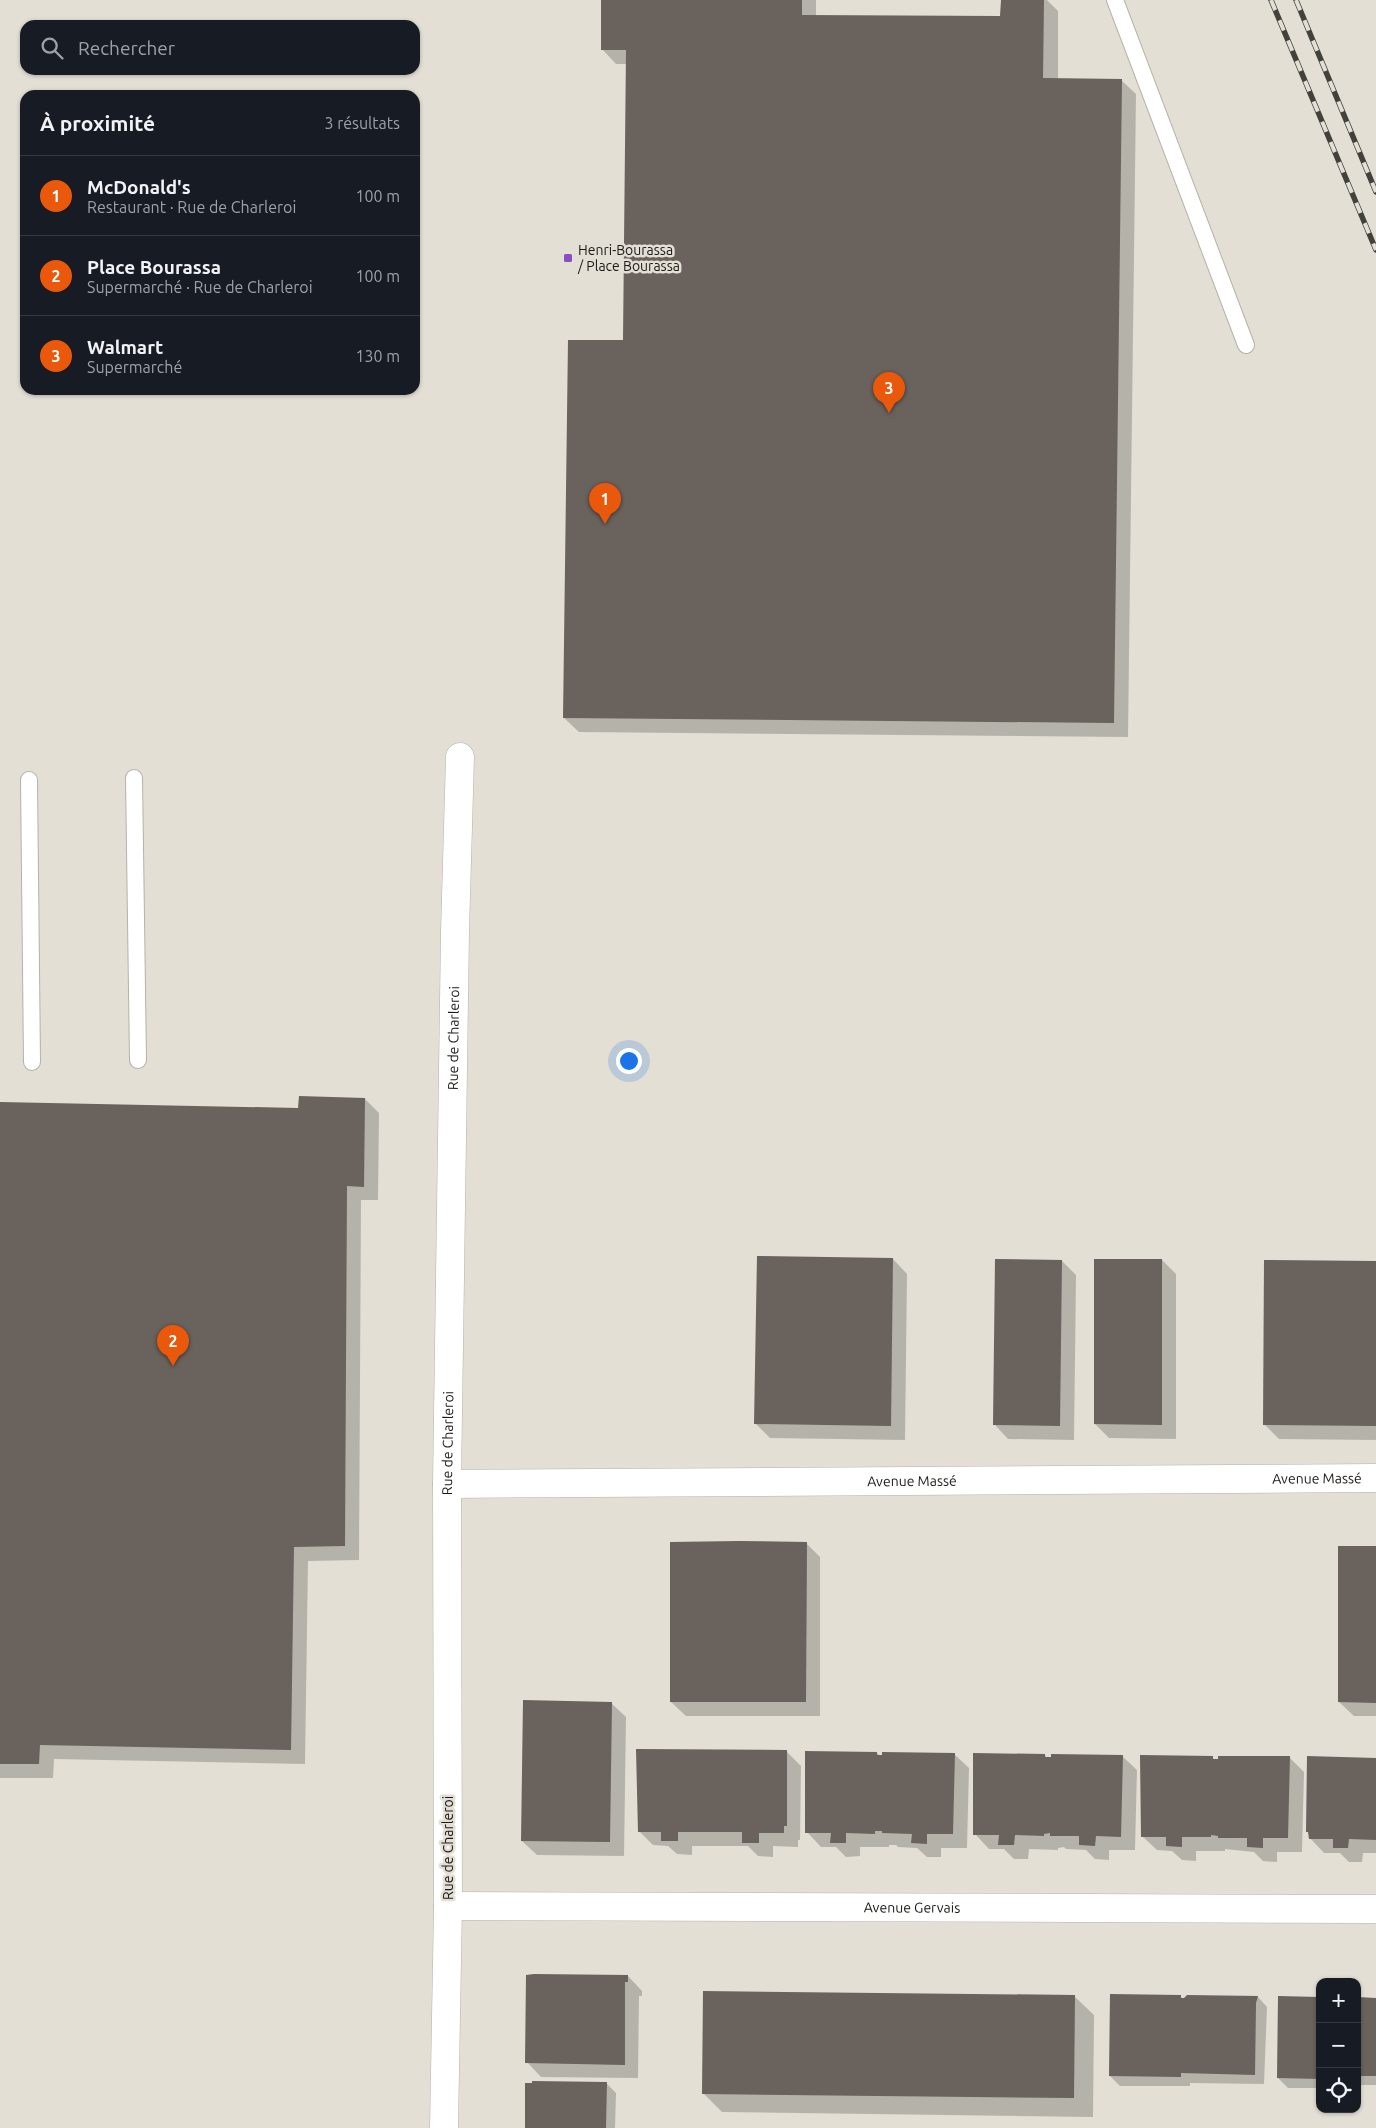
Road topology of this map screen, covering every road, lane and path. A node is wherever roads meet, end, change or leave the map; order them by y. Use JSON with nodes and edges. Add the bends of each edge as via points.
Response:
{"nodes":[{"id":1,"x":1115,"y":0,"type":"edge"},
{"id":2,"x":1246,"y":345,"type":"dead end"},
{"id":3,"x":460,"y":757,"type":"dead end"},
{"id":4,"x":134,"y":778,"type":"dead end"},
{"id":5,"x":29,"y":780,"type":"dead end"},
{"id":6,"x":138,"y":1060,"type":"dead end"},
{"id":7,"x":32,"y":1062,"type":"dead end"},
{"id":8,"x":1376,"y":1478,"type":"edge"},
{"id":9,"x":447,"y":1484,"type":"junction"},
{"id":10,"x":448,"y":1906,"type":"junction"},
{"id":11,"x":1376,"y":1908,"type":"edge"},
{"id":12,"x":444,"y":2128,"type":"edge"}],
"edges":[{"from":1,"to":2,"type":"lane"},
{"from":3,"to":9,"type":"street","name":"Rue de Charleroi"},
{"from":4,"to":6,"type":"lane"},
{"from":5,"to":7,"type":"lane"},
{"from":8,"to":9,"type":"street","name":"Avenue Massé"},
{"from":9,"to":10,"type":"street","name":"Rue de Charleroi"},
{"from":10,"to":11,"type":"street","name":"Avenue Gervais"},
{"from":10,"to":12,"type":"street","name":"Rue de Charleroi"}]}
